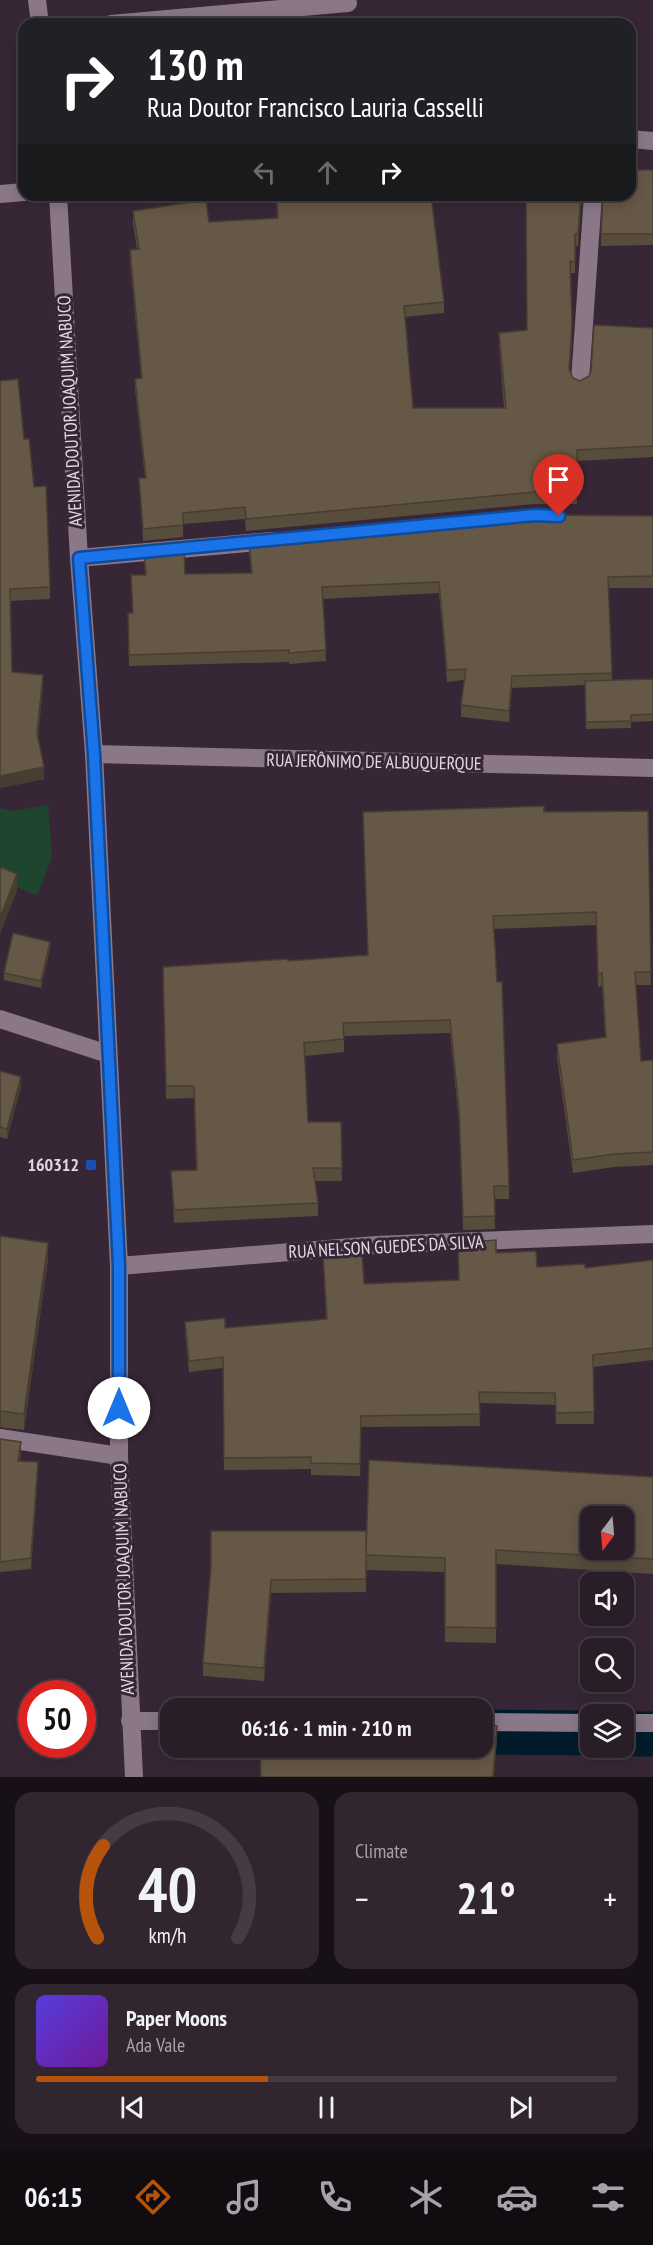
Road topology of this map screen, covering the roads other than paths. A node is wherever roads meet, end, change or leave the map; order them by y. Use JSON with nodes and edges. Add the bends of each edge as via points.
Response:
{"nodes":[{"id":1,"x":38,"y":0,"type":"edge"},
{"id":2,"x":348,"y":3,"type":"dead end"},
{"id":3,"x":40,"y":18,"type":"edge"},
{"id":4,"x":179,"y":18,"type":"edge"},
{"id":5,"x":636,"y":140,"type":"edge"},
{"id":6,"x":653,"y":141,"type":"edge"},
{"id":7,"x":18,"y":192,"type":"edge"},
{"id":8,"x":0,"y":194,"type":"edge"},
{"id":9,"x":58,"y":201,"type":"edge"},
{"id":10,"x":593,"y":201,"type":"edge"},
{"id":11,"x":580,"y":381,"type":"edge"},
{"id":12,"x":285,"y":540,"type":"edge"},
{"id":13,"x":79,"y":558,"type":"junction"},
{"id":14,"x":94,"y":754,"type":"junction"},
{"id":15,"x":653,"y":768,"type":"edge"},
{"id":16,"x":0,"y":1018,"type":"edge"},
{"id":17,"x":108,"y":1054,"type":"junction"},
{"id":18,"x":653,"y":1234,"type":"edge"},
{"id":19,"x":119,"y":1266,"type":"junction"},
{"id":20,"x":0,"y":1438,"type":"edge"},
{"id":21,"x":119,"y":1456,"type":"junction"},
{"id":22,"x":130,"y":1721,"type":"junction"},
{"id":23,"x":160,"y":1721,"type":"edge"},
{"id":24,"x":493,"y":1722,"type":"edge"},
{"id":25,"x":580,"y":1723,"type":"edge"},
{"id":26,"x":634,"y":1723,"type":"edge"},
{"id":27,"x":653,"y":1723,"type":"edge"},
{"id":28,"x":134,"y":1777,"type":"edge"}],
"edges":[{"from":1,"to":3,"type":"street"},
{"from":2,"to":4,"type":"street"},
{"from":5,"to":6,"type":"street"},
{"from":7,"to":8,"type":"street"},
{"from":9,"to":13,"type":"street","name":"AVENIDA DOUTOR JOAQUIM NABUCO"},
{"from":10,"to":11,"type":"street"},
{"from":12,"to":13,"type":"street"},
{"from":13,"to":14,"type":"street","name":"AVENIDA DOUTOR JOAQUIM NABUCO"},
{"from":14,"to":15,"type":"street","name":"RUA JERÔNIMO DE ALBUQUERQUE"},
{"from":14,"to":17,"type":"street","name":"AVENIDA DOUTOR JOAQUIM NABUCO"},
{"from":16,"to":17,"type":"street"},
{"from":17,"to":19,"type":"street","name":"AVENIDA DOUTOR JOAQUIM NABUCO"},
{"from":18,"to":19,"type":"street","name":"RUA NELSON GUEDES DA SILVA","via":[[376,1245]]},
{"from":19,"to":21,"type":"street","name":"AVENIDA DOUTOR JOAQUIM NABUCO"},
{"from":20,"to":21,"type":"street"},
{"from":21,"to":22,"type":"street","name":"AVENIDA DOUTOR JOAQUIM NABUCO"},
{"from":22,"to":23,"type":"street"},
{"from":22,"to":28,"type":"street","name":"AVENIDA DOUTOR JOAQUIM NABUCO"},
{"from":24,"to":25,"type":"street"},
{"from":26,"to":27,"type":"street"}]}
